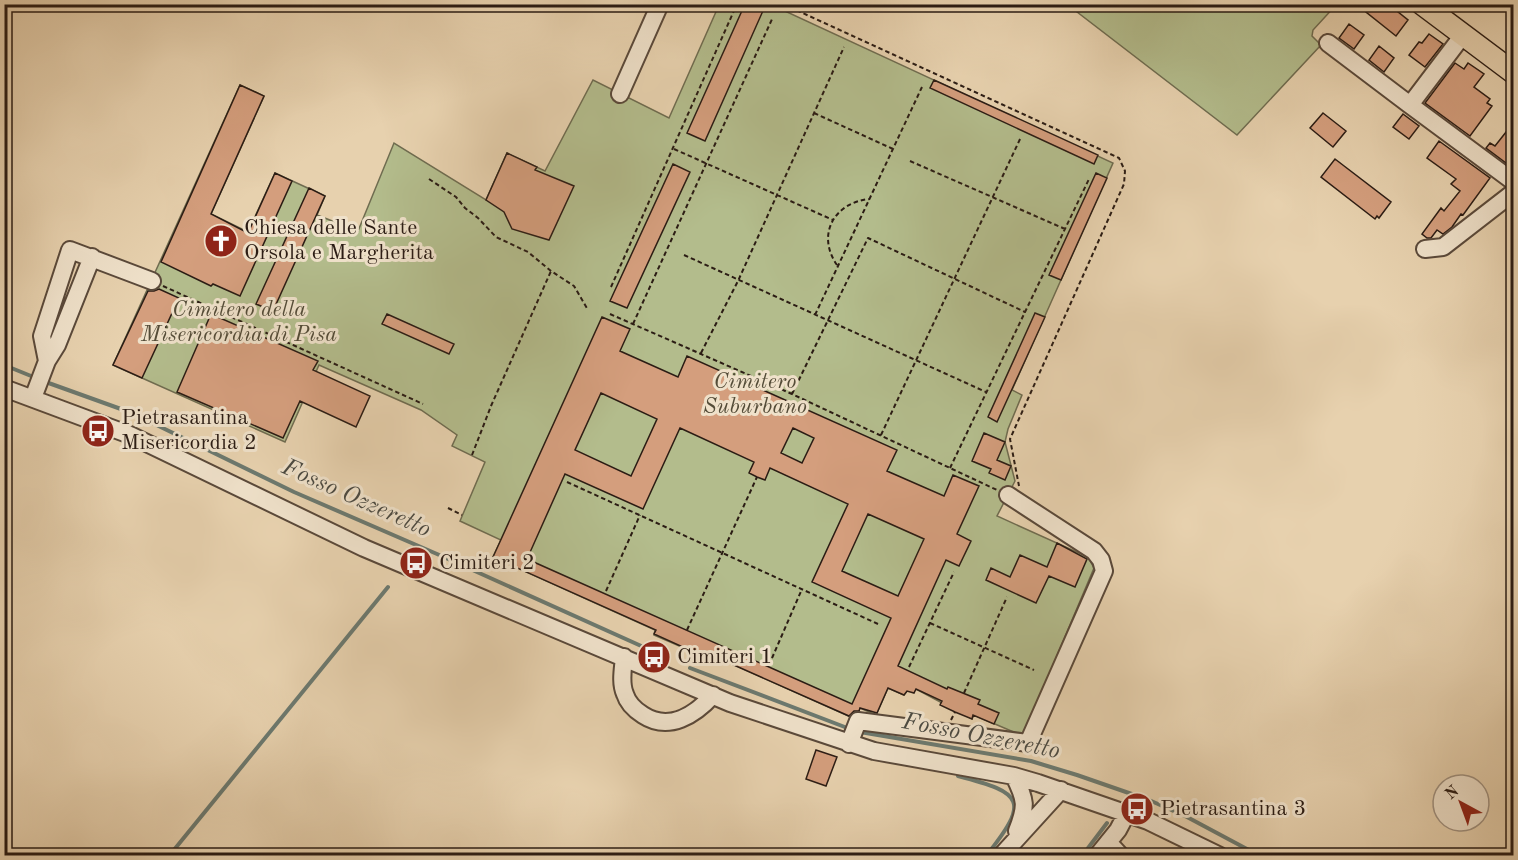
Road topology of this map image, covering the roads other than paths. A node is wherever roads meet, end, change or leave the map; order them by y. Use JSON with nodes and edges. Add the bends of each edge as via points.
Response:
{"nodes":[{"id":1,"x":660,"y":4,"type":"edge"},
{"id":2,"x":1422,"y":4,"type":"edge"},
{"id":3,"x":1463,"y":35,"type":"junction"},
{"id":4,"x":1328,"y":43,"type":"dead end"},
{"id":5,"x":1514,"y":73,"type":"edge"},
{"id":6,"x":620,"y":94,"type":"dead end"},
{"id":7,"x":1410,"y":105,"type":"junction"},
{"id":8,"x":1514,"y":182,"type":"edge"},
{"id":9,"x":1514,"y":192,"type":"edge"},
{"id":10,"x":1425,"y":249,"type":"dead end"},
{"id":11,"x":152,"y":281,"type":"road end"},
{"id":12,"x":4,"y":388,"type":"edge"},
{"id":13,"x":35,"y":393,"type":"junction"},
{"id":14,"x":1013,"y":498,"type":"road end"},
{"id":15,"x":624,"y":657,"type":"junction"},
{"id":16,"x":713,"y":696,"type":"junction"},
{"id":17,"x":850,"y":741,"type":"junction"},
{"id":18,"x":1014,"y":776,"type":"junction"},
{"id":19,"x":1061,"y":790,"type":"junction"},
{"id":20,"x":1126,"y":813,"type":"junction"},
{"id":21,"x":1014,"y":840,"type":"junction"},
{"id":22,"x":1108,"y":842,"type":"junction"},
{"id":23,"x":1001,"y":855,"type":"edge"},
{"id":24,"x":1097,"y":855,"type":"edge"},
{"id":25,"x":1121,"y":855,"type":"edge"},
{"id":26,"x":1220,"y":855,"type":"edge"}],
"edges":[{"from":1,"to":6,"type":"street"},
{"from":2,"to":3,"type":"main road"},
{"from":3,"to":5,"type":"main road"},
{"from":3,"to":7,"type":"street"},
{"from":4,"to":7,"type":"street"},
{"from":7,"to":8,"type":"street"},
{"from":9,"to":10,"type":"street","via":[[1443,247]]},
{"from":11,"to":13,"type":"street","via":[[70,250],[42,336],[46,365]]},
{"from":12,"to":13,"type":"street"},
{"from":13,"to":15,"type":"street","via":[[364,548]]},
{"from":14,"to":17,"type":"street","via":[[1094,551],[1104,571],[1028,743],[858,721]]},
{"from":15,"to":16,"type":"street"},
{"from":15,"to":16,"type":"street","via":[[624,693],[646,718],[663,723],[678,721],[700,709]]},
{"from":16,"to":17,"type":"street"},
{"from":17,"to":18,"type":"street","via":[[908,758]]},
{"from":18,"to":19,"type":"street"},
{"from":18,"to":21,"type":"street","via":[[1023,793],[1025,811]]},
{"from":19,"to":20,"type":"street"},
{"from":19,"to":21,"type":"street"},
{"from":20,"to":22,"type":"street"},
{"from":20,"to":26,"type":"street"},
{"from":21,"to":23,"type":"street"},
{"from":22,"to":24,"type":"street"},
{"from":22,"to":25,"type":"street"}]}
